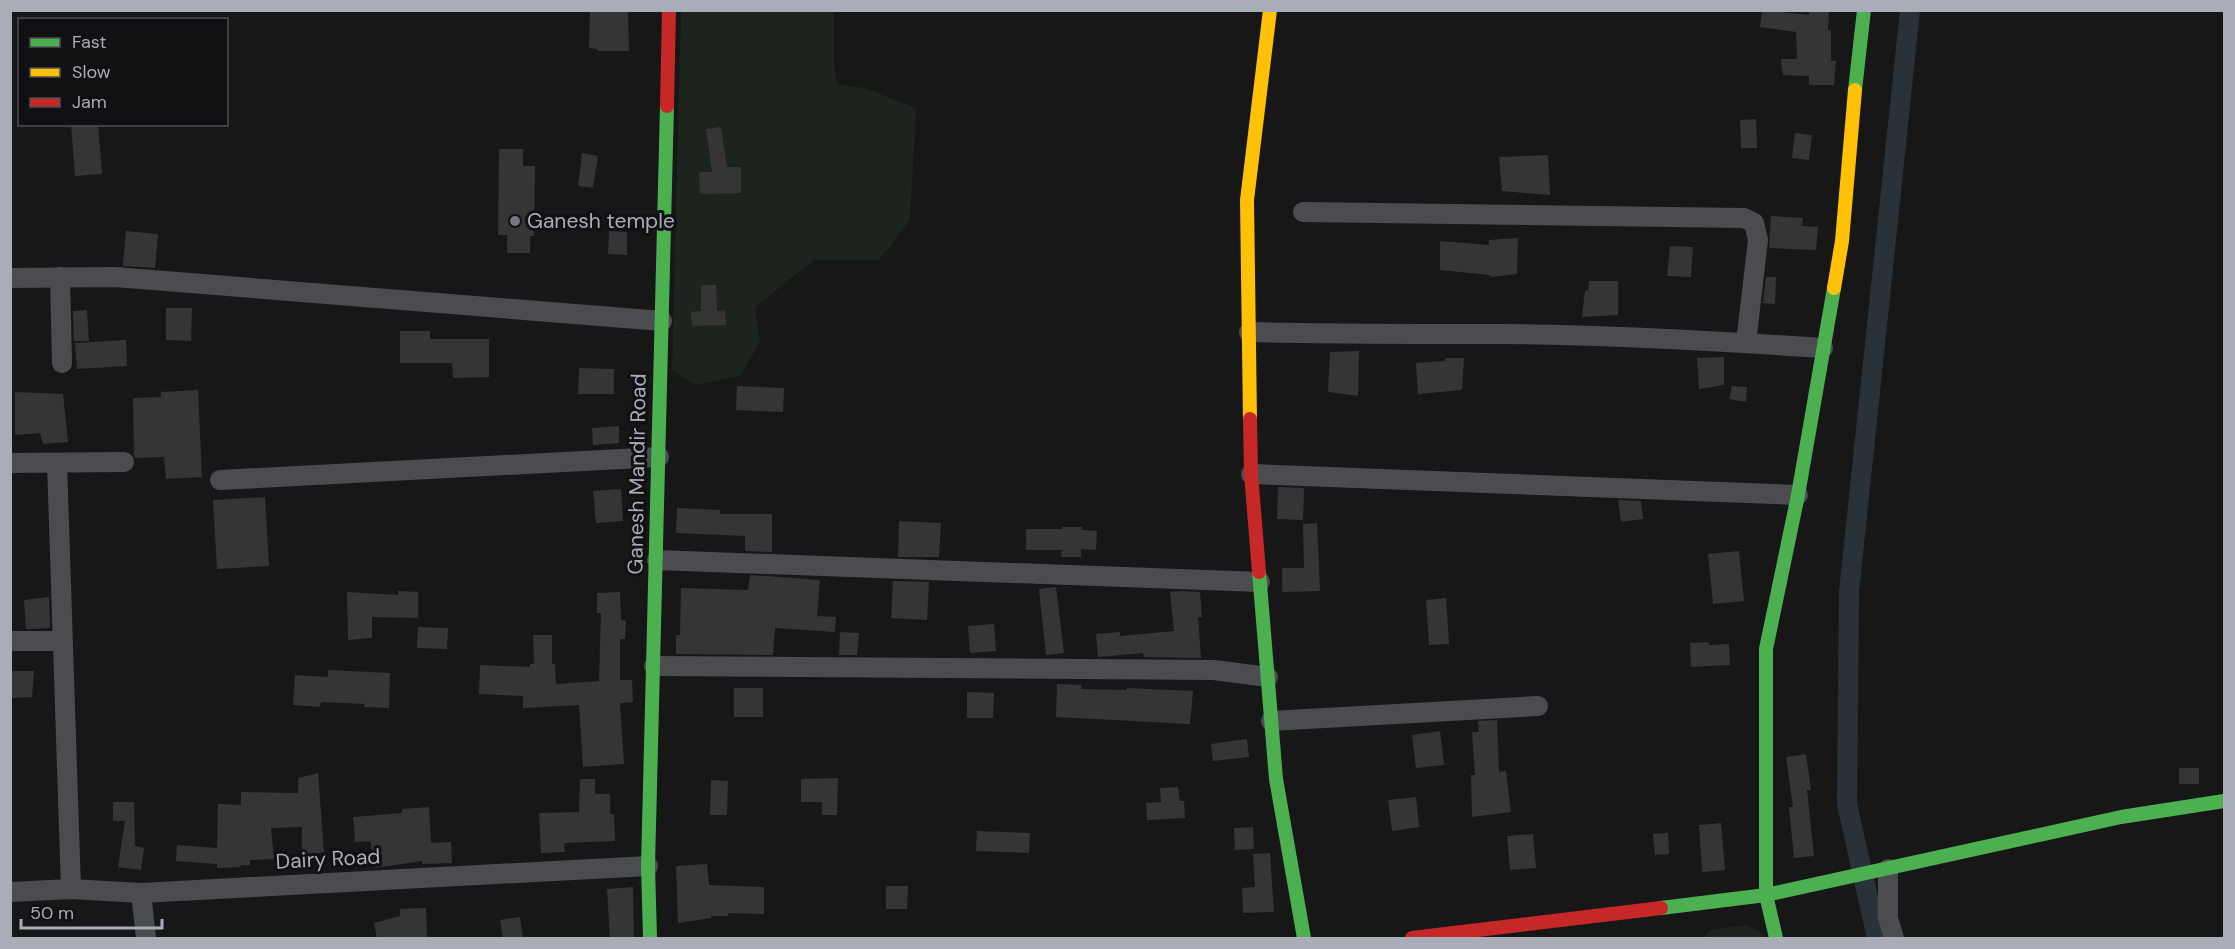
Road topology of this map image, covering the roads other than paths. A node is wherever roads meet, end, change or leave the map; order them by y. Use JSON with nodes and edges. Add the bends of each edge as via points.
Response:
{"nodes":[{"id":1,"x":669,"y":10,"type":"edge"},
{"id":2,"x":1270,"y":10,"type":"edge"},
{"id":3,"x":1864,"y":10,"type":"edge"},
{"id":4,"x":1303,"y":212,"type":"dead end"},
{"id":5,"x":60,"y":277,"type":"junction"},
{"id":6,"x":10,"y":278,"type":"edge"},
{"id":7,"x":662,"y":321,"type":"junction"},
{"id":8,"x":1249,"y":332,"type":"junction"},
{"id":9,"x":1746,"y":342,"type":"junction"},
{"id":10,"x":1823,"y":348,"type":"junction"},
{"id":11,"x":62,"y":363,"type":"dead end"},
{"id":12,"x":659,"y":457,"type":"junction"},
{"id":13,"x":124,"y":462,"type":"dead end"},
{"id":14,"x":10,"y":463,"type":"edge"},
{"id":15,"x":57,"y":463,"type":"junction"},
{"id":16,"x":1251,"y":474,"type":"junction"},
{"id":17,"x":220,"y":480,"type":"dead end"},
{"id":18,"x":1798,"y":495,"type":"junction"},
{"id":19,"x":657,"y":560,"type":"junction"},
{"id":20,"x":1260,"y":582,"type":"junction"},
{"id":21,"x":10,"y":641,"type":"edge"},
{"id":22,"x":61,"y":641,"type":"junction"},
{"id":23,"x":654,"y":666,"type":"junction"},
{"id":24,"x":1268,"y":677,"type":"junction"},
{"id":25,"x":1538,"y":706,"type":"dead end"},
{"id":26,"x":1271,"y":721,"type":"junction"},
{"id":27,"x":2224,"y":801,"type":"edge"},
{"id":28,"x":648,"y":866,"type":"junction"},
{"id":29,"x":1882,"y":870,"type":"junction"},
{"id":30,"x":71,"y":889,"type":"junction"},
{"id":31,"x":10,"y":892,"type":"edge"},
{"id":32,"x":141,"y":893,"type":"junction"},
{"id":33,"x":1766,"y":895,"type":"junction"},
{"id":34,"x":146,"y":939,"type":"edge"},
{"id":35,"x":650,"y":939,"type":"edge"},
{"id":36,"x":1304,"y":939,"type":"edge"},
{"id":37,"x":1412,"y":939,"type":"edge"},
{"id":38,"x":1776,"y":939,"type":"edge"},
{"id":39,"x":1894,"y":939,"type":"edge"}],
"edges":[{"from":1,"to":7,"type":"street","name":"Ganesh Mandir Road"},
{"from":2,"to":8,"type":"street","via":[[1247,200]]},
{"from":3,"to":10,"type":"street","via":[[1842,241]]},
{"from":4,"to":9,"type":"street","via":[[1744,218],[1755,223],[1758,240]]},
{"from":5,"to":6,"type":"street"},
{"from":5,"to":7,"type":"street","via":[[115,277]]},
{"from":5,"to":11,"type":"street"},
{"from":7,"to":12,"type":"street","name":"Ganesh Mandir Road"},
{"from":8,"to":9,"type":"street","via":[[1506,334]]},
{"from":8,"to":16,"type":"street"},
{"from":9,"to":10,"type":"street"},
{"from":10,"to":18,"type":"street"},
{"from":12,"to":17,"type":"street"},
{"from":12,"to":19,"type":"street","name":"Ganesh Mandir Road"},
{"from":13,"to":15,"type":"street"},
{"from":14,"to":15,"type":"street"},
{"from":15,"to":22,"type":"street"},
{"from":16,"to":18,"type":"street"},
{"from":16,"to":20,"type":"street"},
{"from":18,"to":33,"type":"street","via":[[1766,649]]},
{"from":19,"to":20,"type":"street"},
{"from":19,"to":23,"type":"street","name":"Ganesh Mandir Road"},
{"from":20,"to":24,"type":"street"},
{"from":21,"to":22,"type":"street"},
{"from":22,"to":30,"type":"street"},
{"from":23,"to":24,"type":"street","via":[[1214,670]]},
{"from":23,"to":28,"type":"street","name":"Ganesh Mandir Road"},
{"from":24,"to":26,"type":"street"},
{"from":25,"to":26,"type":"street"},
{"from":26,"to":36,"type":"street","via":[[1276,779]]},
{"from":27,"to":29,"type":"street","via":[[2121,817]]},
{"from":28,"to":32,"type":"street","name":"Dairy Road"},
{"from":28,"to":35,"type":"street","name":"Ganesh Mandir Road"},
{"from":29,"to":33,"type":"street"},
{"from":29,"to":39,"type":"street"},
{"from":30,"to":31,"type":"street","name":"Dairy Road"},
{"from":30,"to":32,"type":"street","name":"Dairy Road"},
{"from":32,"to":34,"type":"street"},
{"from":33,"to":37,"type":"street"},
{"from":33,"to":38,"type":"street"}]}
